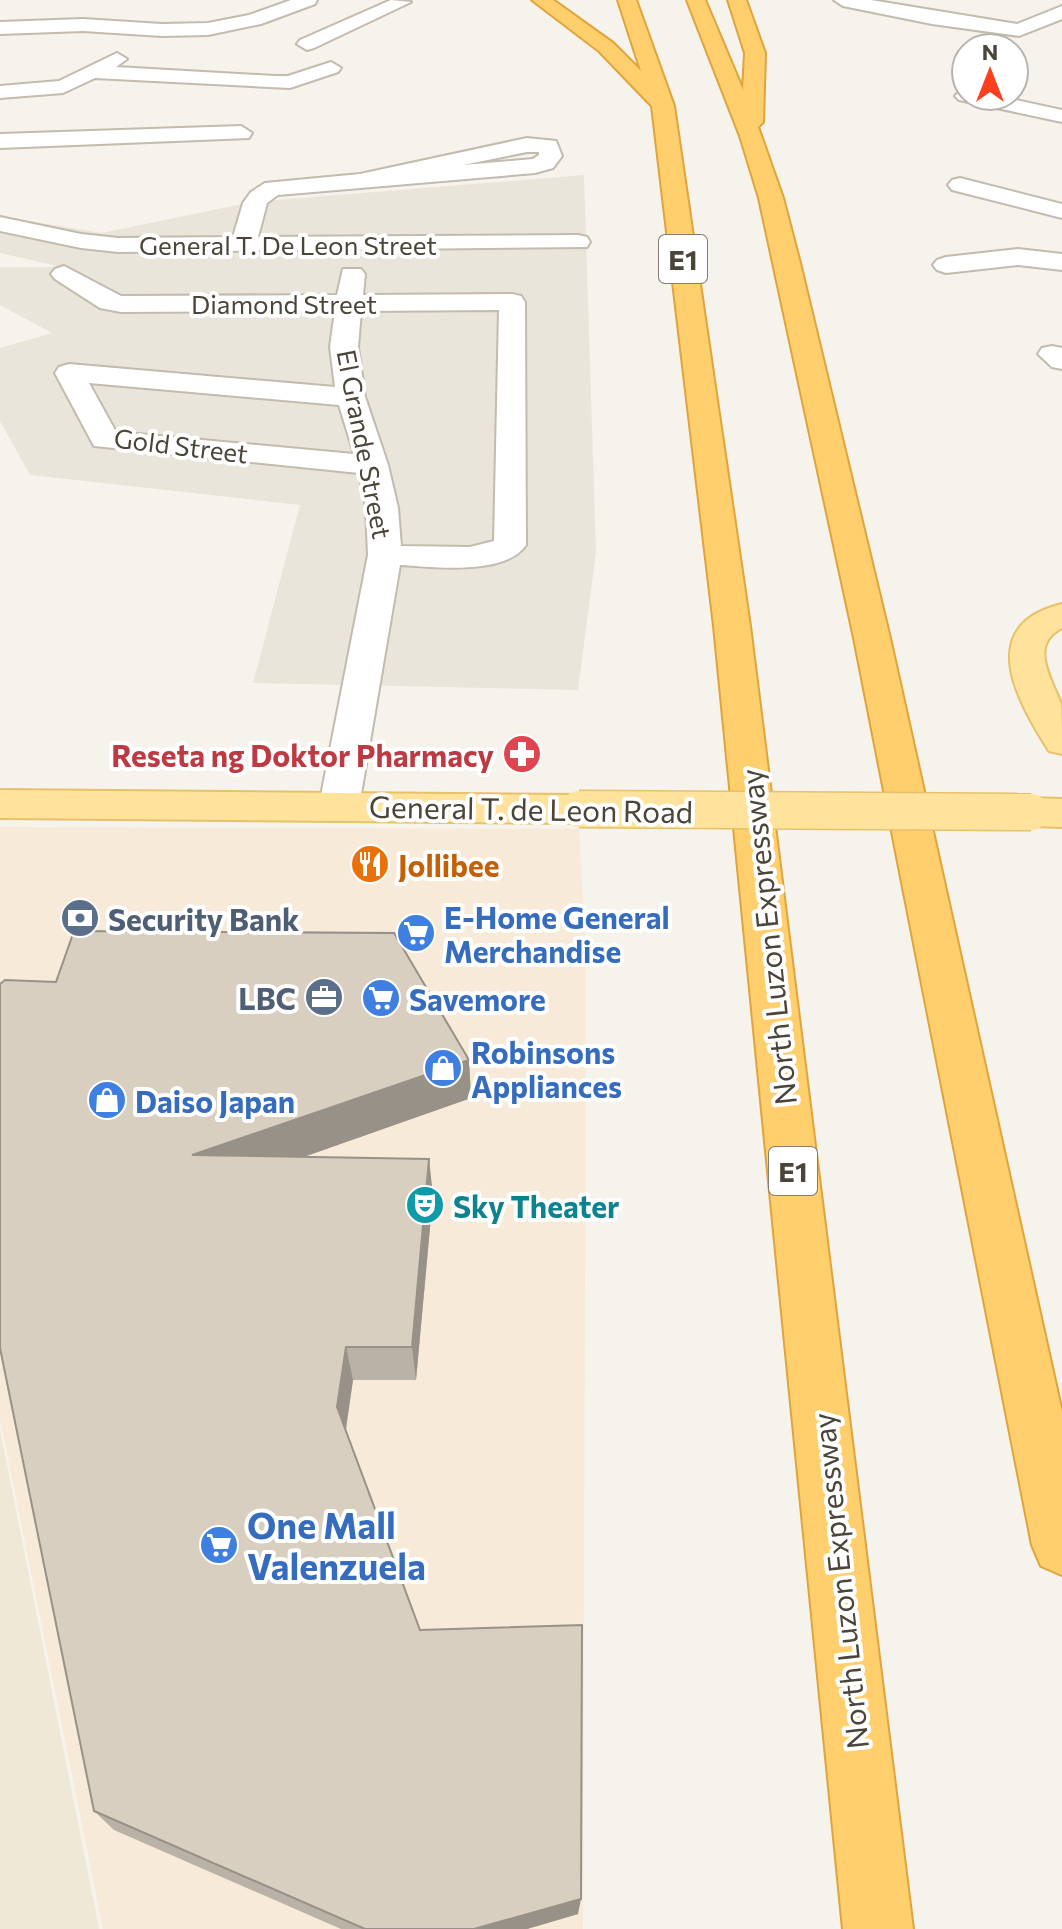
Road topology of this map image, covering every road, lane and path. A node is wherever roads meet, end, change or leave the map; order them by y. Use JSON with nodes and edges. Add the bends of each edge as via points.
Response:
{"nodes":[{"id":1,"x":308,"y":0,"type":"edge"},
{"id":2,"x":541,"y":0,"type":"edge"},
{"id":3,"x":627,"y":0,"type":"edge"},
{"id":4,"x":696,"y":0,"type":"edge"},
{"id":5,"x":737,"y":0,"type":"edge"},
{"id":6,"x":843,"y":0,"type":"edge"},
{"id":7,"x":946,"y":0,"type":"edge"},
{"id":8,"x":1049,"y":0,"type":"edge"},
{"id":9,"x":398,"y":1,"type":"edge"},
{"id":10,"x":1062,"y":4,"type":"edge"},
{"id":11,"x":424,"y":7,"type":"dead end"},
{"id":12,"x":145,"y":11,"type":"dead end"},
{"id":13,"x":1062,"y":12,"type":"edge"},
{"id":14,"x":932,"y":18,"type":"junction"},
{"id":15,"x":83,"y":25,"type":"junction"},
{"id":16,"x":0,"y":28,"type":"edge"},
{"id":17,"x":1019,"y":30,"type":"joint"},
{"id":18,"x":307,"y":44,"type":"dead end"},
{"id":19,"x":331,"y":68,"type":"dead end"},
{"id":20,"x":0,"y":92,"type":"edge"},
{"id":21,"x":663,"y":106,"type":"junction"},
{"id":22,"x":1030,"y":109,"type":"edge"},
{"id":23,"x":1062,"y":116,"type":"edge"},
{"id":24,"x":241,"y":133,"type":"dead end"},
{"id":25,"x":751,"y":136,"type":"junction"},
{"id":26,"x":0,"y":141,"type":"edge"},
{"id":27,"x":960,"y":185,"type":"dead end"},
{"id":28,"x":366,"y":198,"type":"junction"},
{"id":29,"x":252,"y":209,"type":"junction"},
{"id":30,"x":1062,"y":211,"type":"edge"},
{"id":31,"x":0,"y":224,"type":"edge"},
{"id":32,"x":578,"y":242,"type":"dead end"},
{"id":33,"x":244,"y":243,"type":"junction"},
{"id":34,"x":118,"y":245,"type":"junction"},
{"id":35,"x":72,"y":260,"type":"junction"},
{"id":36,"x":355,"y":260,"type":"junction"},
{"id":37,"x":1062,"y":262,"type":"edge"},
{"id":38,"x":946,"y":265,"type":"dead end"},
{"id":39,"x":349,"y":303,"type":"junction"},
{"id":40,"x":351,"y":397,"type":"junction"},
{"id":41,"x":373,"y":465,"type":"junction"},
{"id":42,"x":385,"y":555,"type":"junction"},
{"id":43,"x":1062,"y":614,"type":"edge"},
{"id":44,"x":1062,"y":742,"type":"edge"},
{"id":45,"x":0,"y":804,"type":"edge"},
{"id":46,"x":339,"y":806,"type":"junction"},
{"id":47,"x":1046,"y":813,"type":"edge"},
{"id":48,"x":1062,"y":1545,"type":"edge"},
{"id":49,"x":878,"y":1929,"type":"edge"}],
"edges":[{"from":1,"to":15,"type":"street","via":[[254,20],[208,29]]},
{"from":2,"to":21,"type":"highway","via":[[606,47]]},
{"from":3,"to":21,"type":"highway","name":"North Luzon Expressway","number":"E1"},
{"from":4,"to":25,"type":"highway"},
{"from":5,"to":25,"type":"highway","via":[[755,53]]},
{"from":6,"to":14,"type":"street"},
{"from":7,"to":14,"type":"street"},
{"from":8,"to":10,"type":"street"},
{"from":9,"to":11,"type":"street"},
{"from":9,"to":18,"type":"street"},
{"from":12,"to":15,"type":"street"},
{"from":13,"to":17,"type":"street"},
{"from":14,"to":17,"type":"street"},
{"from":15,"to":16,"type":"street"},
{"from":19,"to":20,"type":"street","via":[[275,82],[86,63],[63,87]]},
{"from":21,"to":49,"type":"highway","name":"North Luzon Expressway","number":"E1","via":[[732,626]]},
{"from":22,"to":23,"type":"street"},
{"from":24,"to":26,"type":"street"},
{"from":25,"to":48,"type":"highway","via":[[787,263],[872,638]]},
{"from":27,"to":30,"type":"street"},
{"from":28,"to":28,"type":"street","via":[[527,145],[548,146],[551,156],[535,166]]},
{"from":28,"to":29,"type":"street","via":[[273,188],[262,192]]},
{"from":28,"to":36,"type":"street","name":"El Grande Street"},
{"from":29,"to":33,"type":"street"},
{"from":29,"to":34,"type":"street"},
{"from":31,"to":35,"type":"street","name":"General T. De Leon Street"},
{"from":32,"to":36,"type":"street","name":"General T. De Leon Street","via":[[475,230]]},
{"from":33,"to":34,"type":"street","name":"General T. De Leon Street"},
{"from":33,"to":36,"type":"street","name":"General T. De Leon Street"},
{"from":34,"to":35,"type":"street","name":"General T. De Leon Street"},
{"from":35,"to":39,"type":"street","name":"Diamond Street","via":[[109,302],[121,304]]},
{"from":36,"to":39,"type":"street","name":"El Grande Street"},
{"from":37,"to":38,"type":"street","via":[[995,257]]},
{"from":39,"to":40,"type":"street","name":"El Grande Street","via":[[344,347]]},
{"from":39,"to":42,"type":"street","name":"Diamond Street","via":[[512,302],[510,545],[482,556]]},
{"from":40,"to":41,"type":"street","name":"El Grande Street"},
{"from":40,"to":41,"type":"street","name":"Gold Street","via":[[69,373],[105,440]]},
{"from":41,"to":42,"type":"street","name":"El Grande Street"},
{"from":42,"to":46,"type":"street","name":"El Grande Street"},
{"from":43,"to":44,"type":"main road","via":[[1044,620],[1026,639],[1024,660]]},
{"from":45,"to":46,"type":"main road","name":"General T. de Leon Road"},
{"from":46,"to":47,"type":"main road","name":"General T. de Leon Road","bridge":true}]}
